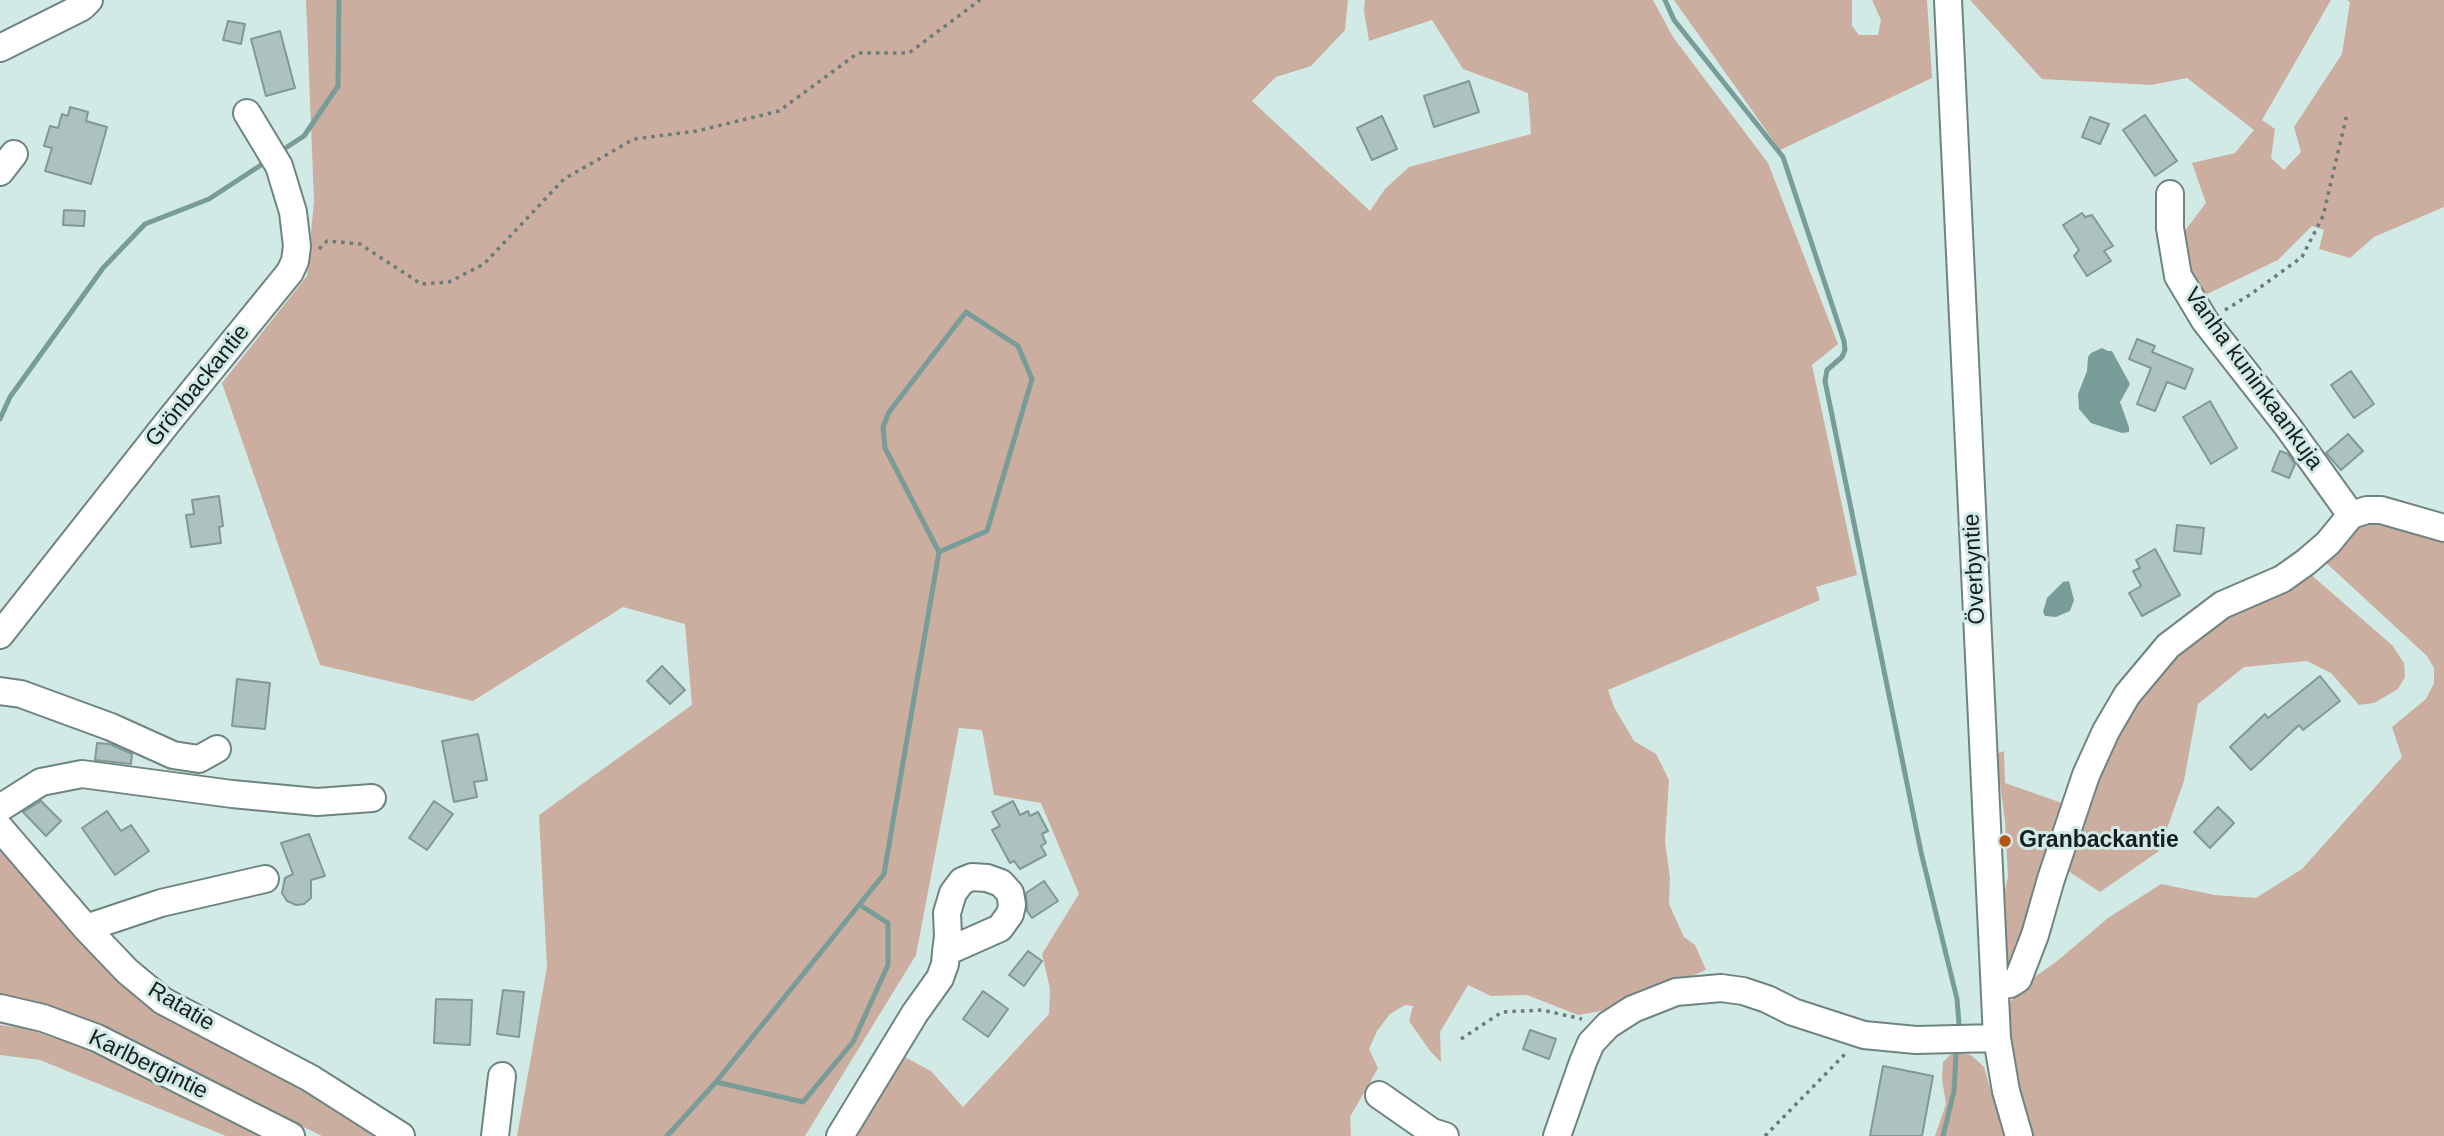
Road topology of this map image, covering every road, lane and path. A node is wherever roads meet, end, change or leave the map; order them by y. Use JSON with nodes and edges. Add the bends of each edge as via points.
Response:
{"nodes":[{"id":1,"x":89,"y":0,"type":"edge"},
{"id":2,"x":980,"y":0,"type":"edge"},
{"id":3,"x":1948,"y":0,"type":"edge"},
{"id":4,"x":0,"y":48,"type":"edge"},
{"id":5,"x":247,"y":113,"type":"dead end"},
{"id":6,"x":2347,"y":114,"type":"dead end"},
{"id":7,"x":2170,"y":194,"type":"dead end"},
{"id":8,"x":318,"y":250,"type":"dead end"},
{"id":9,"x":2205,"y":321,"type":"junction"},
{"id":10,"x":2351,"y":515,"type":"junction"},
{"id":11,"x":2444,"y":528,"type":"edge"},
{"id":12,"x":0,"y":635,"type":"edge"},
{"id":13,"x":0,"y":691,"type":"edge"},
{"id":14,"x":217,"y":749,"type":"dead end"},
{"id":15,"x":372,"y":798,"type":"dead end"},
{"id":16,"x":0,"y":808,"type":"edge"},
{"id":17,"x":0,"y":828,"type":"edge"},
{"id":18,"x":265,"y":879,"type":"dead end"},
{"id":19,"x":86,"y":928,"type":"junction"},
{"id":20,"x":946,"y":952,"type":"dead end"},
{"id":21,"x":1995,"y":986,"type":"junction"},
{"id":22,"x":0,"y":1008,"type":"edge"},
{"id":23,"x":1608,"y":1025,"type":"junction"},
{"id":24,"x":1864,"y":1035,"type":"junction"},
{"id":25,"x":1997,"y":1038,"type":"junction"},
{"id":26,"x":1461,"y":1039,"type":"dead end"},
{"id":27,"x":502,"y":1076,"type":"dead end"},
{"id":28,"x":1379,"y":1095,"type":"dead end"},
{"id":29,"x":291,"y":1136,"type":"edge"},
{"id":30,"x":401,"y":1136,"type":"edge"},
{"id":31,"x":495,"y":1136,"type":"edge"},
{"id":32,"x":840,"y":1136,"type":"edge"},
{"id":33,"x":1445,"y":1136,"type":"edge"},
{"id":34,"x":1557,"y":1136,"type":"edge"},
{"id":35,"x":1765,"y":1136,"type":"edge"},
{"id":36,"x":2018,"y":1136,"type":"edge"}],
"edges":[{"from":1,"to":4,"type":"street"},
{"from":2,"to":8,"type":"path","via":[[909,53],[858,53],[779,111],[697,131],[634,139],[564,179],[484,264],[449,282],[421,284],[360,244],[327,241]]},
{"from":3,"to":21,"type":"street","name":"Överbyntie"},
{"from":5,"to":12,"type":"street","name":"Grönbackantie","via":[[279,166],[293,212],[297,246],[290,272]]},
{"from":6,"to":9,"type":"path","via":[[2323,216],[2302,257],[2251,295]]},
{"from":7,"to":9,"type":"street","name":"Vanha kuninkaankuja","via":[[2178,275]]},
{"from":9,"to":10,"type":"street","name":"Vanha kuninkaankuja"},
{"from":10,"to":11,"type":"street","via":[[2381,510]]},
{"from":10,"to":21,"type":"street","via":[[2306,562],[2282,579],[2222,605],[2168,646],[2127,695],[2087,775],[2018,979]]},
{"from":13,"to":14,"type":"street","via":[[21,694],[111,727],[173,755],[199,759]]},
{"from":15,"to":16,"type":"street","via":[[317,802],[82,774],[41,782]]},
{"from":17,"to":19,"type":"street","name":"Ratatie"},
{"from":18,"to":19,"type":"street","via":[[161,903]]},
{"from":19,"to":30,"type":"street","name":"Ratatie","via":[[163,1001],[310,1078]]},
{"from":20,"to":32,"type":"street","via":[[940,978]]},
{"from":21,"to":25,"type":"street","name":"Överbyntie"},
{"from":22,"to":29,"type":"street","name":"Karlbergintie","via":[[97,1038]]},
{"from":23,"to":24,"type":"street","via":[[1654,999],[1721,988],[1767,999]]},
{"from":23,"to":26,"type":"path","via":[[1542,1010],[1502,1012]]},
{"from":23,"to":34,"type":"street","via":[[1591,1043]]},
{"from":24,"to":25,"type":"street","via":[[1916,1040]]},
{"from":24,"to":35,"type":"path"},
{"from":25,"to":36,"type":"street","name":"Överbyntie"},
{"from":27,"to":31,"type":"street"},
{"from":28,"to":33,"type":"street"}]}
